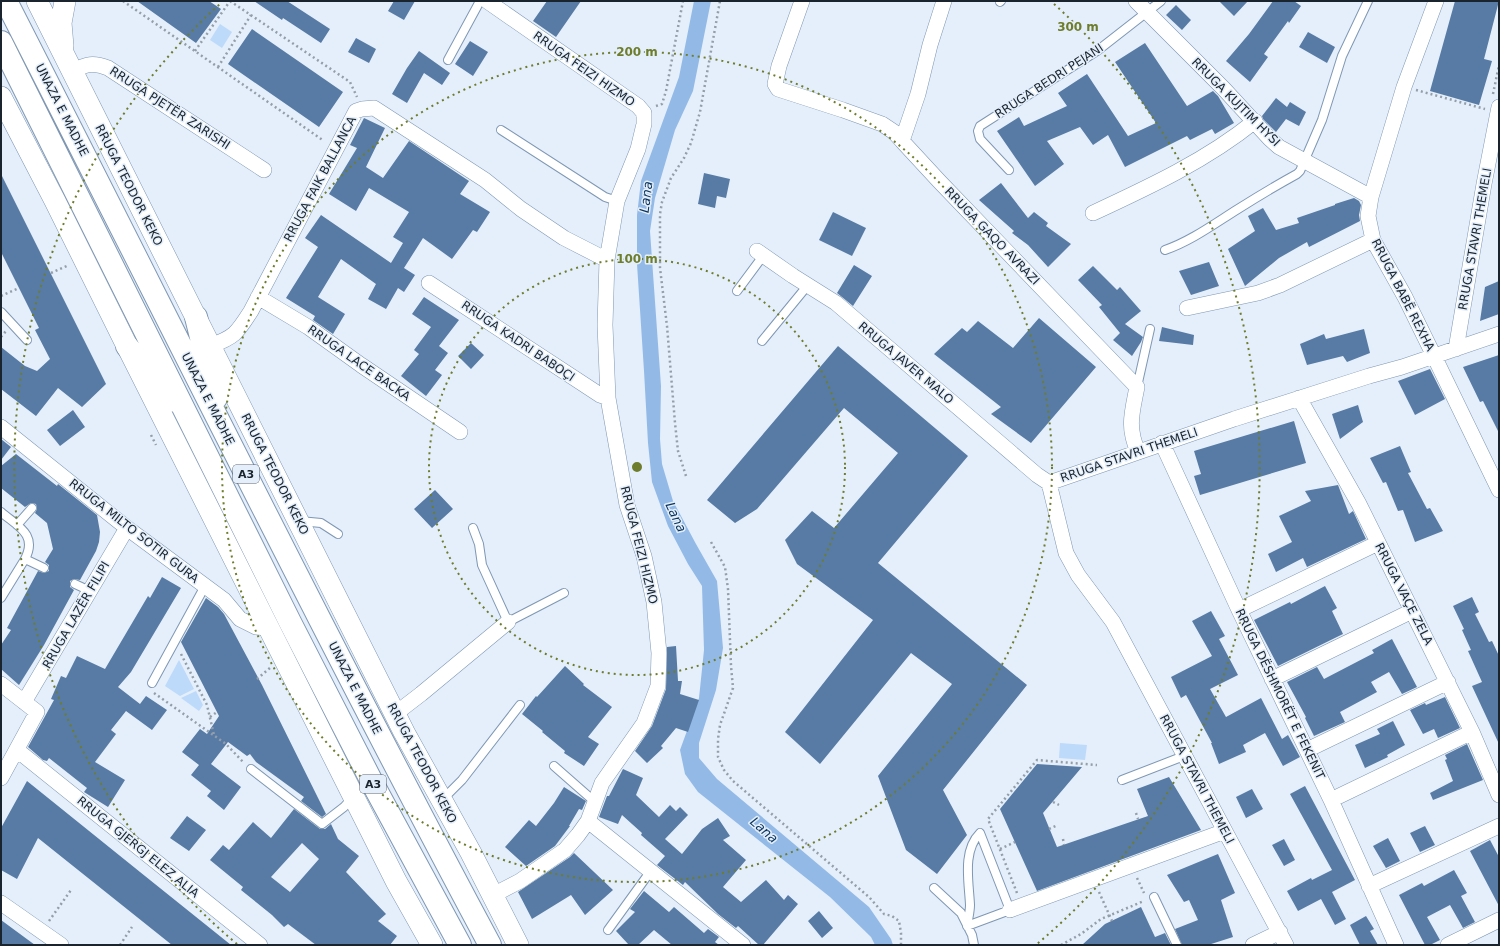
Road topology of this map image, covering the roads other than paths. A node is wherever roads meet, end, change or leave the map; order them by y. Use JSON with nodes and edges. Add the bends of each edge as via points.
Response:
{"nodes":[{"id":1,"x":6,"y":1,"type":"edge"},
{"id":2,"x":37,"y":1,"type":"edge"},
{"id":3,"x":65,"y":1,"type":"edge"},
{"id":4,"x":480,"y":1,"type":"edge"},
{"id":5,"x":487,"y":1,"type":"edge"},
{"id":6,"x":802,"y":1,"type":"edge"},
{"id":7,"x":944,"y":1,"type":"edge"},
{"id":8,"x":1136,"y":1,"type":"edge"},
{"id":9,"x":1161,"y":1,"type":"edge"},
{"id":10,"x":1368,"y":1,"type":"edge"},
{"id":11,"x":1436,"y":1,"type":"edge"},
{"id":12,"x":1147,"y":13,"type":"junction"},
{"id":13,"x":1,"y":42,"type":"edge"},
{"id":14,"x":448,"y":60,"type":"dead end"},
{"id":15,"x":68,"y":64,"type":"junction"},
{"id":16,"x":1,"y":97,"type":"edge"},
{"id":17,"x":1494,"y":105,"type":"edge"},
{"id":18,"x":1255,"y":121,"type":"junction"},
{"id":19,"x":501,"y":130,"type":"dead end"},
{"id":20,"x":902,"y":141,"type":"junction"},
{"id":21,"x":1304,"y":161,"type":"junction"},
{"id":22,"x":264,"y":170,"type":"dead end"},
{"id":23,"x":1009,"y":170,"type":"dead end"},
{"id":24,"x":1371,"y":197,"type":"junction"},
{"id":25,"x":617,"y":201,"type":"junction"},
{"id":26,"x":1093,"y":213,"type":"dead end"},
{"id":27,"x":1373,"y":240,"type":"junction"},
{"id":28,"x":1165,"y":250,"type":"dead end"},
{"id":29,"x":760,"y":254,"type":"joint"},
{"id":30,"x":607,"y":260,"type":"junction"},
{"id":31,"x":430,"y":283,"type":"dead end"},
{"id":32,"x":808,"y":285,"type":"junction"},
{"id":33,"x":737,"y":291,"type":"dead end"},
{"id":34,"x":258,"y":297,"type":"junction"},
{"id":35,"x":1187,"y":308,"type":"dead end"},
{"id":36,"x":1,"y":312,"type":"edge"},
{"id":37,"x":196,"y":317,"type":"junction"},
{"id":38,"x":1150,"y":329,"type":"dead end"},
{"id":39,"x":1499,"y":334,"type":"edge"},
{"id":40,"x":27,"y":340,"type":"dead end"},
{"id":41,"x":762,"y":341,"type":"dead end"},
{"id":42,"x":127,"y":346,"type":"junction"},
{"id":43,"x":210,"y":346,"type":"junction"},
{"id":44,"x":1456,"y":349,"type":"junction"},
{"id":45,"x":1434,"y":356,"type":"junction"},
{"id":46,"x":1137,"y":387,"type":"junction"},
{"id":47,"x":608,"y":398,"type":"junction"},
{"id":48,"x":1299,"y":398,"type":"junction"},
{"id":49,"x":220,"y":424,"type":"junction"},
{"id":50,"x":1,"y":427,"type":"edge"},
{"id":51,"x":460,"y":432,"type":"dead end"},
{"id":52,"x":198,"y":436,"type":"junction"},
{"id":53,"x":1162,"y":443,"type":"junction"},
{"id":54,"x":1138,"y":452,"type":"junction"},
{"id":55,"x":1048,"y":483,"type":"junction"},
{"id":56,"x":1499,"y":490,"type":"edge"},
{"id":57,"x":32,"y":508,"type":"dead end"},
{"id":58,"x":1,"y":512,"type":"edge"},
{"id":59,"x":298,"y":520,"type":"junction"},
{"id":60,"x":17,"y":525,"type":"junction"},
{"id":61,"x":127,"y":528,"type":"junction"},
{"id":62,"x":473,"y":528,"type":"dead end"},
{"id":63,"x":338,"y":534,"type":"dead end"},
{"id":64,"x":1378,"y":542,"type":"junction"},
{"id":65,"x":25,"y":558,"type":"junction"},
{"id":66,"x":44,"y":568,"type":"dead end"},
{"id":67,"x":75,"y":584,"type":"dead end"},
{"id":68,"x":205,"y":586,"type":"junction"},
{"id":69,"x":90,"y":591,"type":"junction"},
{"id":70,"x":564,"y":593,"type":"dead end"},
{"id":71,"x":1,"y":598,"type":"edge"},
{"id":72,"x":1239,"y":610,"type":"junction"},
{"id":73,"x":1412,"y":611,"type":"junction"},
{"id":74,"x":508,"y":622,"type":"junction"},
{"id":75,"x":268,"y":628,"type":"junction"},
{"id":76,"x":1272,"y":679,"type":"junction"},
{"id":77,"x":1448,"y":682,"type":"junction"},
{"id":78,"x":152,"y":683,"type":"dead end"},
{"id":79,"x":1,"y":684,"type":"edge"},
{"id":80,"x":24,"y":702,"type":"junction"},
{"id":81,"x":520,"y":705,"type":"dead end"},
{"id":82,"x":395,"y":714,"type":"junction"},
{"id":83,"x":1472,"y":732,"type":"junction"},
{"id":84,"x":17,"y":750,"type":"junction"},
{"id":85,"x":1307,"y":750,"type":"junction"},
{"id":86,"x":1184,"y":756,"type":"junction"},
{"id":87,"x":554,"y":766,"type":"dead end"},
{"id":88,"x":251,"y":768,"type":"road end"},
{"id":89,"x":1,"y":778,"type":"edge"},
{"id":90,"x":1122,"y":780,"type":"dead end"},
{"id":91,"x":1499,"y":795,"type":"edge"},
{"id":92,"x":353,"y":796,"type":"junction"},
{"id":93,"x":442,"y":800,"type":"junction"},
{"id":94,"x":1331,"y":800,"type":"junction"},
{"id":95,"x":595,"y":802,"type":"junction"},
{"id":96,"x":588,"y":821,"type":"junction"},
{"id":97,"x":1499,"y":826,"type":"edge"},
{"id":98,"x":1225,"y":831,"type":"junction"},
{"id":99,"x":650,"y":872,"type":"junction"},
{"id":100,"x":1369,"y":886,"type":"junction"},
{"id":101,"x":934,"y":888,"type":"dead end"},
{"id":102,"x":493,"y":895,"type":"junction"},
{"id":103,"x":1154,"y":897,"type":"dead end"},
{"id":104,"x":1,"y":903,"type":"edge"},
{"id":105,"x":1016,"y":908,"type":"junction"},
{"id":106,"x":1499,"y":920,"type":"edge"},
{"id":107,"x":967,"y":926,"type":"junction"},
{"id":108,"x":608,"y":930,"type":"dead end"},
{"id":109,"x":1283,"y":939,"type":"edge"},
{"id":110,"x":243,"y":940,"type":"edge"},
{"id":111,"x":61,"y":945,"type":"edge"},
{"id":112,"x":260,"y":945,"type":"edge"},
{"id":113,"x":432,"y":945,"type":"edge"},
{"id":114,"x":460,"y":945,"type":"edge"},
{"id":115,"x":490,"y":945,"type":"edge"},
{"id":116,"x":518,"y":945,"type":"edge"},
{"id":117,"x":743,"y":945,"type":"edge"},
{"id":118,"x":974,"y":945,"type":"edge"},
{"id":119,"x":1177,"y":945,"type":"edge"},
{"id":120,"x":1253,"y":945,"type":"edge"},
{"id":121,"x":1396,"y":945,"type":"edge"},
{"id":122,"x":1448,"y":945,"type":"edge"}],
"edges":[{"from":1,"to":49,"type":"highway","name":"UNAZA E MADHE","number":"A3"},
{"from":2,"to":15,"type":"main road","name":"RRUGA TEODOR KEKO"},
{"from":3,"to":15,"type":"main road","via":[[61,23]]},
{"from":4,"to":14,"type":"lane"},
{"from":5,"to":25,"type":"street","name":"RRUGA FEIZI HIZMO","via":[[638,106],[644,113],[639,144]]},
{"from":6,"to":20,"type":"street","name":"RRUGA GAQO AVRAZI","via":[[779,66],[775,84],[778,89],[882,124]]},
{"from":7,"to":20,"type":"street"},
{"from":8,"to":12,"type":"street","name":"RRUGA KUJTIM HYSI"},
{"from":9,"to":12,"type":"lane","name":"RRUGA BEDRI PEJANI"},
{"from":10,"to":21,"type":"lane","via":[[1342,56],[1322,120]]},
{"from":11,"to":24,"type":"street","name":"RRUGA BABË REXHA","via":[[1404,87]]},
{"from":12,"to":18,"type":"street","name":"RRUGA KUJTIM HYSI"},
{"from":12,"to":23,"type":"lane","name":"RRUGA BEDRI PEJANI","via":[[1097,51],[980,126],[980,139]]},
{"from":13,"to":52,"type":"highway","name":"UNAZA E MADHE","number":"A3"},
{"from":15,"to":22,"type":"street","name":"RRUGA PJETËR ZARISHI","via":[[97,63],[108,68]]},
{"from":15,"to":37,"type":"main road","name":"RRUGA TEODOR KEKO"},
{"from":16,"to":42,"type":"main road"},
{"from":17,"to":44,"type":"street","name":"RRUGA STAVRI THEMELI","via":[[1483,192]]},
{"from":18,"to":21,"type":"street","name":"RRUGA KUJTIM HYSI","via":[[1279,147]]},
{"from":18,"to":26,"type":"street","via":[[1198,159]]},
{"from":19,"to":25,"type":"lane","via":[[605,197]]},
{"from":20,"to":46,"type":"street","name":"RRUGA GAQO AVRAZI"},
{"from":21,"to":24,"type":"street","name":"RRUGA KUJTIM HYSI"},
{"from":21,"to":28,"type":"lane","via":[[1297,174],[1189,239]]},
{"from":24,"to":27,"type":"street","name":"RRUGA BABË REXHA","via":[[1368,216]]},
{"from":25,"to":30,"type":"street","name":"RRUGA FEIZI HIZMO"},
{"from":27,"to":35,"type":"street","via":[[1258,294]]},
{"from":27,"to":45,"type":"street","name":"RRUGA BABË REXHA"},
{"from":29,"to":32,"type":"street","name":"RRUGA JAVER MALO"},
{"from":29,"to":33,"type":"lane"},
{"from":30,"to":34,"type":"street","name":"RRUGA FAIK BALLANCA","via":[[564,238],[521,209],[485,180],[374,108],[362,109],[356,111]]},
{"from":30,"to":47,"type":"street","name":"RRUGA FEIZI HIZMO","via":[[605,325]]},
{"from":31,"to":47,"type":"street","name":"RRUGA KADRI BABOÇI"},
{"from":32,"to":41,"type":"lane"},
{"from":32,"to":55,"type":"street","name":"RRUGA JAVER MALO","via":[[836,303]]},
{"from":34,"to":43,"type":"street","name":"RRUGA FAIK BALLANCA","via":[[234,336]]},
{"from":34,"to":51,"type":"street","name":"RRUGA LACE BACKA","via":[[308,327]]},
{"from":36,"to":40,"type":"lane"},
{"from":37,"to":43,"type":"main road","name":"RRUGA TEODOR KEKO"},
{"from":37,"to":49,"type":"highway"},
{"from":38,"to":46,"type":"lane"},
{"from":39,"to":44,"type":"street","name":"RRUGA STAVRI THEMELI"},
{"from":42,"to":52,"type":"highway"},
{"from":42,"to":75,"type":"main road"},
{"from":43,"to":59,"type":"main road","name":"RRUGA TEODOR KEKO"},
{"from":44,"to":45,"type":"street","name":"RRUGA STAVRI THEMELI"},
{"from":45,"to":48,"type":"street","name":"RRUGA STAVRI THEMELI"},
{"from":45,"to":56,"type":"street","name":"RRUGA BABË REXHA"},
{"from":46,"to":54,"type":"street","via":[[1131,428],[1132,439]]},
{"from":47,"to":95,"type":"street","name":"RRUGA FEIZI HIZMO","via":[[628,505],[644,556],[654,602],[659,653],[658,686],[644,724],[602,783]]},
{"from":48,"to":53,"type":"street","name":"RRUGA STAVRI THEMELI"},
{"from":48,"to":64,"type":"street","name":"RRUGA VAÇE ZELA"},
{"from":49,"to":115,"type":"highway","name":"UNAZA E MADHE","number":"A3"},
{"from":50,"to":61,"type":"street","name":"RRUGA MILTO SOTIR GURA","via":[[56,478]]},
{"from":52,"to":114,"type":"highway","name":"UNAZA E MADHE","number":"A3","via":[[374,786]]},
{"from":53,"to":54,"type":"street","name":"RRUGA STAVRI THEMELI"},
{"from":53,"to":72,"type":"street","name":"RRUGA DËSHMORËT E FEKENIT"},
{"from":54,"to":55,"type":"street","name":"RRUGA STAVRI THEMELI"},
{"from":55,"to":86,"type":"street","name":"RRUGA STAVRI THEMELI","via":[[1066,553],[1078,575],[1113,622]]},
{"from":57,"to":60,"type":"lane"},
{"from":58,"to":60,"type":"lane"},
{"from":59,"to":63,"type":"lane","via":[[321,523]]},
{"from":59,"to":82,"type":"main road","name":"RRUGA TEODOR KEKO"},
{"from":60,"to":65,"type":"lane","via":[[25,532],[30,543]]},
{"from":61,"to":68,"type":"street","name":"RRUGA MILTO SOTIR GURA"},
{"from":61,"to":69,"type":"street","name":"RRUGA LAZËR FILIPI"},
{"from":62,"to":74,"type":"lane","via":[[479,544],[482,565]]},
{"from":64,"to":72,"type":"street"},
{"from":64,"to":73,"type":"street","name":"RRUGA VAÇE ZELA"},
{"from":65,"to":66,"type":"lane"},
{"from":65,"to":71,"type":"lane"},
{"from":67,"to":69,"type":"lane"},
{"from":68,"to":75,"type":"street","name":"RRUGA MILTO SOTIR GURA","via":[[224,600],[240,619],[256,627]]},
{"from":68,"to":78,"type":"lane"},
{"from":69,"to":80,"type":"street","name":"RRUGA LAZËR FILIPI"},
{"from":70,"to":74,"type":"lane"},
{"from":72,"to":76,"type":"street","name":"RRUGA DËSHMORËT E FEKENIT"},
{"from":73,"to":76,"type":"street"},
{"from":73,"to":77,"type":"street","name":"RRUGA VAÇE ZELA"},
{"from":74,"to":82,"type":"street"},
{"from":75,"to":92,"type":"main road"},
{"from":76,"to":85,"type":"street","name":"RRUGA DËSHMORËT E FEKENIT"},
{"from":77,"to":83,"type":"street","name":"RRUGA VAÇE ZELA"},
{"from":77,"to":85,"type":"street"},
{"from":79,"to":80,"type":"street"},
{"from":80,"to":84,"type":"street","via":[[37,712]]},
{"from":81,"to":93,"type":"lane","via":[[462,780]]},
{"from":82,"to":93,"type":"main road","name":"RRUGA TEODOR KEKO"},
{"from":83,"to":91,"type":"street","name":"RRUGA VAÇE ZELA"},
{"from":83,"to":94,"type":"street"},
{"from":84,"to":89,"type":"street"},
{"from":84,"to":110,"type":"street","name":"RRUGA GJERGJ ELEZ ALIA"},
{"from":85,"to":94,"type":"street","name":"RRUGA DËSHMORËT E FEKENIT"},
{"from":86,"to":90,"type":"lane"},
{"from":86,"to":98,"type":"street","name":"RRUGA STAVRI THEMELI"},
{"from":87,"to":95,"type":"lane"},
{"from":88,"to":92,"type":"lane","via":[[322,824],[344,807]]},
{"from":92,"to":113,"type":"main road"},
{"from":93,"to":102,"type":"main road","name":"RRUGA TEODOR KEKO"},
{"from":94,"to":100,"type":"street","name":"RRUGA DËSHMORËT E FEKENIT"},
{"from":95,"to":96,"type":"street","name":"RRUGA FEIZI HIZMO"},
{"from":96,"to":99,"type":"street"},
{"from":96,"to":102,"type":"street","name":"RRUGA FEIZI HIZMO","via":[[565,850],[520,881]]},
{"from":97,"to":100,"type":"street"},
{"from":98,"to":105,"type":"street"},
{"from":98,"to":109,"type":"street","name":"RRUGA STAVRI THEMELI"},
{"from":99,"to":108,"type":"lane"},
{"from":99,"to":117,"type":"street"},
{"from":100,"to":121,"type":"street","name":"RRUGA DËSHMORËT E FEKENIT"},
{"from":101,"to":107,"type":"lane","via":[[961,913]]},
{"from":102,"to":116,"type":"main road","name":"RRUGA TEODOR KEKO"},
{"from":103,"to":119,"type":"lane"},
{"from":104,"to":111,"type":"street"},
{"from":105,"to":107,"type":"lane"},
{"from":105,"to":107,"type":"lane","via":[[980,833],[974,839],[969,853],[970,906]]},
{"from":106,"to":122,"type":"street"},
{"from":107,"to":118,"type":"lane"},
{"from":109,"to":120,"type":"street"},
{"from":110,"to":112,"type":"street","name":"RRUGA GJERGJ ELEZ ALIA"}]}
